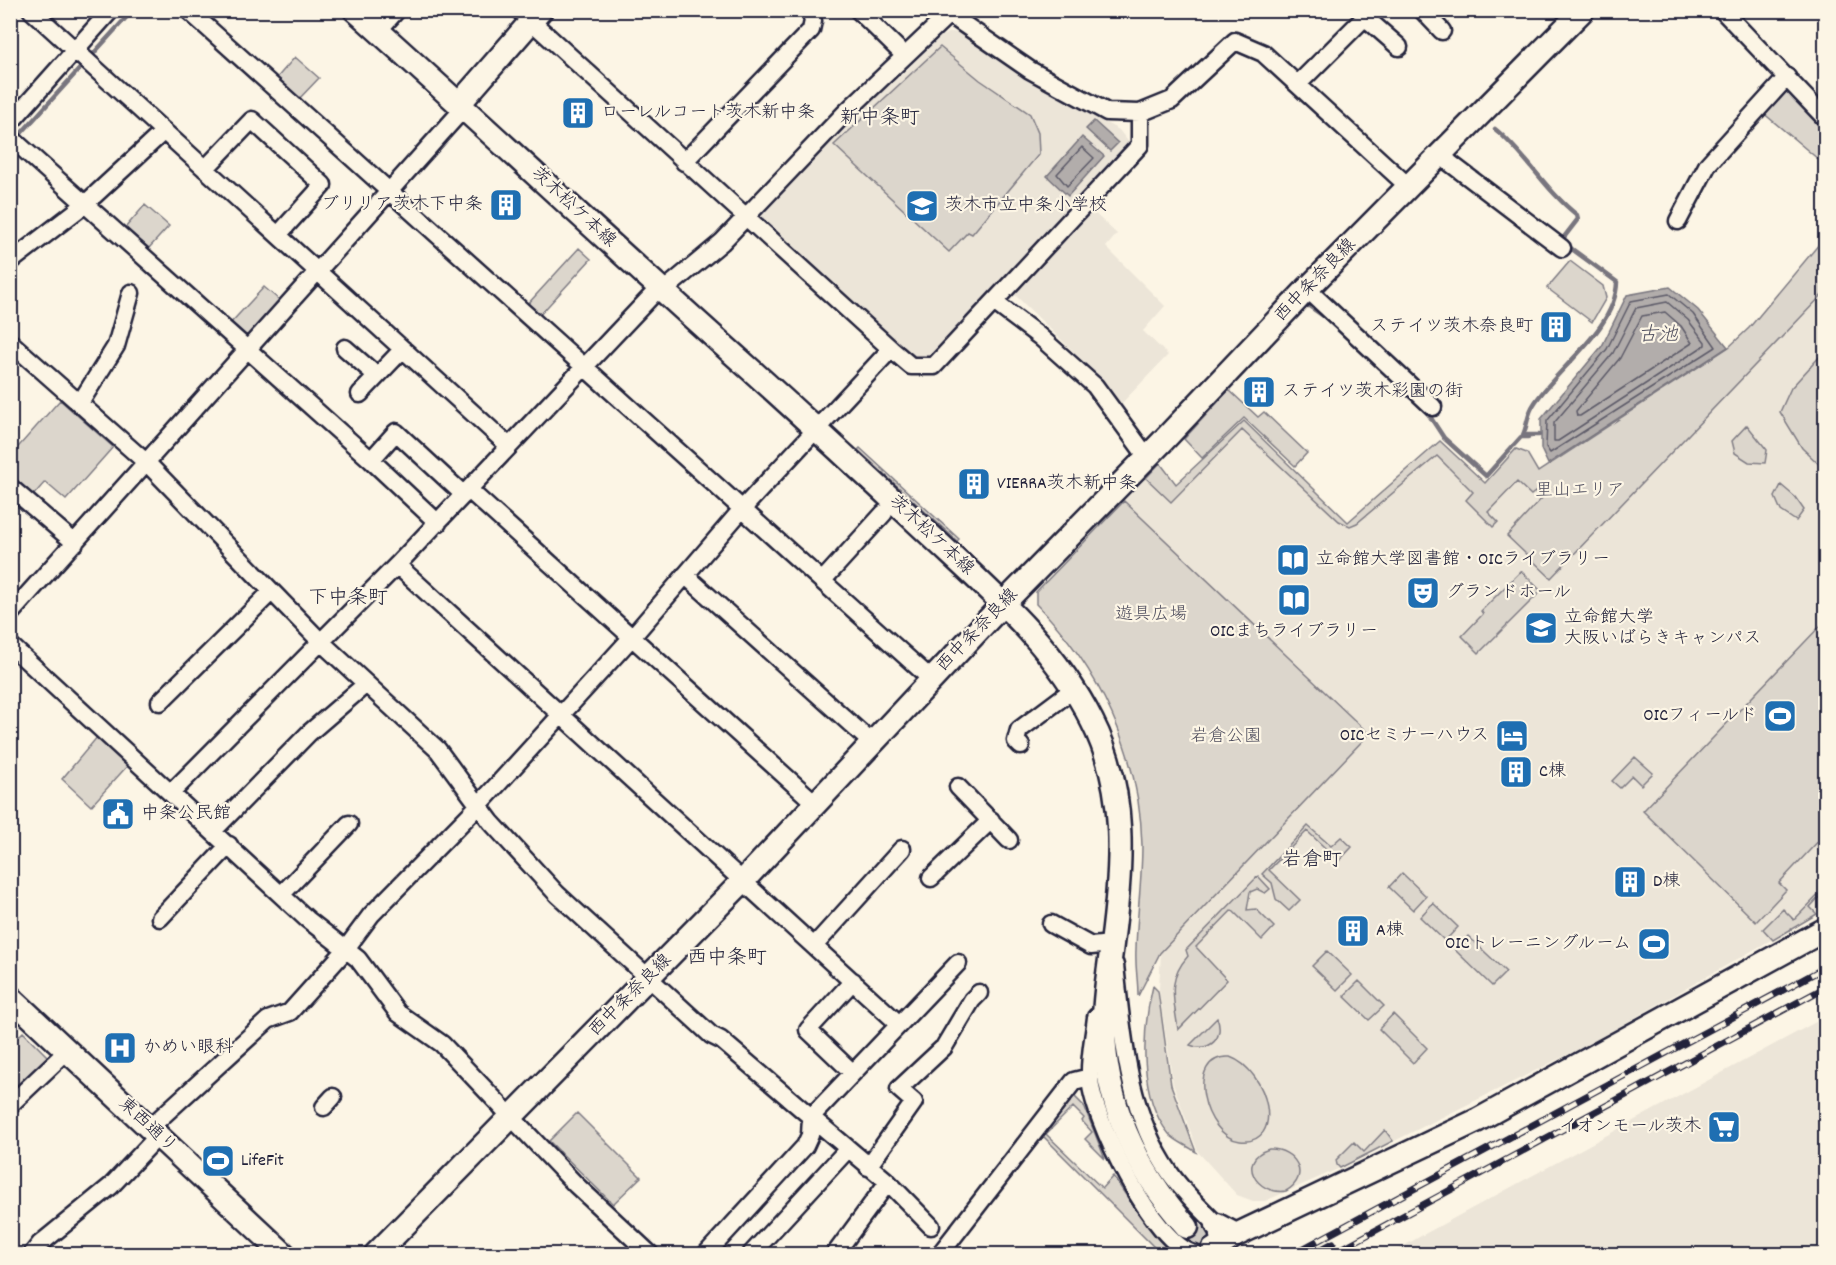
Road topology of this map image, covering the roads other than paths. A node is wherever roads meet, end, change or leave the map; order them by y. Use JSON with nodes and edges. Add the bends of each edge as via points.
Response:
{"nodes":[{"id":1,"x":31,"y":10,"type":"edge"},
{"id":2,"x":111,"y":10,"type":"edge"},
{"id":3,"x":188,"y":10,"type":"edge"},
{"id":4,"x":355,"y":10,"type":"edge"},
{"id":5,"x":397,"y":10,"type":"edge"},
{"id":6,"x":810,"y":10,"type":"edge"},
{"id":7,"x":858,"y":10,"type":"edge"},
{"id":8,"x":1422,"y":10,"type":"edge"},
{"id":9,"x":1583,"y":10,"type":"edge"},
{"id":10,"x":1722,"y":10,"type":"edge"},
{"id":11,"x":950,"y":12,"type":"edge"},
{"id":12,"x":530,"y":14,"type":"edge"},
{"id":13,"x":1371,"y":15,"type":"edge"},
{"id":14,"x":378,"y":31,"type":"junction"},
{"id":15,"x":1442,"y":31,"type":"dead end"},
{"id":16,"x":1399,"y":47,"type":"dead end"},
{"id":17,"x":905,"y":56,"type":"junction"},
{"id":18,"x":83,"y":57,"type":"junction"},
{"id":19,"x":1787,"y":77,"type":"junction"},
{"id":20,"x":1298,"y":84,"type":"junction"},
{"id":21,"x":462,"y":106,"type":"junction"},
{"id":22,"x":1140,"y":113,"type":"junction"},
{"id":23,"x":1826,"y":119,"type":"edge"},
{"id":24,"x":10,"y":123,"type":"edge"},
{"id":25,"x":164,"y":131,"type":"junction"},
{"id":26,"x":15,"y":141,"type":"edge"},
{"id":27,"x":1442,"y":155,"type":"junction"},
{"id":28,"x":684,"y":162,"type":"junction"},
{"id":29,"x":205,"y":169,"type":"junction"},
{"id":30,"x":1409,"y":187,"type":"junction"},
{"id":31,"x":389,"y":190,"type":"junction"},
{"id":32,"x":84,"y":205,"type":"junction"},
{"id":33,"x":744,"y":217,"type":"junction"},
{"id":34,"x":1678,"y":221,"type":"dead end"},
{"id":35,"x":278,"y":235,"type":"junction"},
{"id":36,"x":1562,"y":248,"type":"dead end"},
{"id":37,"x":10,"y":262,"type":"edge"},
{"id":38,"x":318,"y":272,"type":"junction"},
{"id":39,"x":1307,"y":289,"type":"junction"},
{"id":40,"x":661,"y":290,"type":"junction"},
{"id":41,"x":131,"y":293,"type":"dead end"},
{"id":42,"x":994,"y":302,"type":"junction"},
{"id":43,"x":10,"y":342,"type":"edge"},
{"id":44,"x":345,"y":348,"type":"dead end"},
{"id":45,"x":403,"y":349,"type":"junction"},
{"id":46,"x":891,"y":349,"type":"junction"},
{"id":47,"x":248,"y":350,"type":"junction"},
{"id":48,"x":585,"y":367,"type":"junction"},
{"id":49,"x":377,"y":376,"type":"junction"},
{"id":50,"x":360,"y":394,"type":"dead end"},
{"id":51,"x":80,"y":403,"type":"junction"},
{"id":52,"x":1433,"y":407,"type":"dead end"},
{"id":53,"x":817,"y":429,"type":"junction"},
{"id":54,"x":509,"y":446,"type":"junction"},
{"id":55,"x":1147,"y":457,"type":"junction"},
{"id":56,"x":371,"y":460,"type":"junction"},
{"id":57,"x":148,"y":464,"type":"junction"},
{"id":58,"x":10,"y":487,"type":"edge"},
{"id":59,"x":467,"y":492,"type":"junction"},
{"id":60,"x":743,"y":508,"type":"junction"},
{"id":61,"x":884,"y":513,"type":"dead end"},
{"id":62,"x":438,"y":523,"type":"junction"},
{"id":63,"x":75,"y":543,"type":"junction"},
{"id":64,"x":397,"y":566,"type":"junction"},
{"id":65,"x":685,"y":575,"type":"junction"},
{"id":66,"x":823,"y":580,"type":"junction"},
{"id":67,"x":271,"y":592,"type":"junction"},
{"id":68,"x":1002,"y":605,"type":"junction"},
{"id":69,"x":10,"y":614,"type":"edge"},
{"id":70,"x":633,"y":636,"type":"junction"},
{"id":71,"x":320,"y":641,"type":"junction"},
{"id":72,"x":10,"y":645,"type":"edge"},
{"id":73,"x":931,"y":679,"type":"junction"},
{"id":74,"x":366,"y":684,"type":"junction"},
{"id":75,"x":1075,"y":688,"type":"junction"},
{"id":76,"x":160,"y":702,"type":"dead end"},
{"id":77,"x":561,"y":716,"type":"junction"},
{"id":78,"x":872,"y":743,"type":"junction"},
{"id":79,"x":1021,"y":746,"type":"dead end"},
{"id":80,"x":958,"y":787,"type":"dead end"},
{"id":81,"x":171,"y":793,"type":"junction"},
{"id":82,"x":816,"y":804,"type":"junction"},
{"id":83,"x":478,"y":806,"type":"junction"},
{"id":84,"x":991,"y":820,"type":"junction"},
{"id":85,"x":350,"y":824,"type":"dead end"},
{"id":86,"x":213,"y":831,"type":"junction"},
{"id":87,"x":1009,"y":840,"type":"dead end"},
{"id":88,"x":229,"y":845,"type":"junction"},
{"id":89,"x":902,"y":849,"type":"dead end"},
{"id":90,"x":931,"y":878,"type":"dead end"},
{"id":91,"x":743,"y":881,"type":"junction"},
{"id":92,"x":282,"y":894,"type":"junction"},
{"id":93,"x":160,"y":918,"type":"dead end"},
{"id":94,"x":1051,"y":924,"type":"dead end"},
{"id":95,"x":1826,"y":928,"type":"edge"},
{"id":96,"x":1112,"y":944,"type":"junction"},
{"id":97,"x":814,"y":945,"type":"junction"},
{"id":98,"x":346,"y":947,"type":"junction"},
{"id":99,"x":957,"y":963,"type":"dead end"},
{"id":100,"x":650,"y":977,"type":"junction"},
{"id":101,"x":853,"y":981,"type":"junction"},
{"id":102,"x":980,"y":993,"type":"dead end"},
{"id":103,"x":10,"y":997,"type":"edge"},
{"id":104,"x":899,"y":1024,"type":"junction"},
{"id":105,"x":68,"y":1050,"type":"junction"},
{"id":106,"x":853,"y":1073,"type":"junction"},
{"id":107,"x":1090,"y":1077,"type":"junction"},
{"id":108,"x":10,"y":1105,"type":"edge"},
{"id":109,"x":511,"y":1115,"type":"junction"},
{"id":110,"x":811,"y":1117,"type":"junction"},
{"id":111,"x":158,"y":1129,"type":"junction"},
{"id":112,"x":847,"y":1150,"type":"junction"},
{"id":113,"x":868,"y":1167,"type":"junction"},
{"id":114,"x":888,"y":1182,"type":"junction"},
{"id":115,"x":932,"y":1226,"type":"dead end"},
{"id":116,"x":1187,"y":1227,"type":"tunnel mouth"},
{"id":117,"x":1226,"y":1230,"type":"junction"},
{"id":118,"x":1203,"y":1253,"type":"edge"},
{"id":119,"x":32,"y":1254,"type":"edge"},
{"id":120,"x":284,"y":1254,"type":"edge"},
{"id":121,"x":376,"y":1254,"type":"edge"},
{"id":122,"x":650,"y":1254,"type":"edge"},
{"id":123,"x":706,"y":1254,"type":"edge"},
{"id":124,"x":751,"y":1254,"type":"edge"},
{"id":125,"x":835,"y":1254,"type":"edge"},
{"id":126,"x":940,"y":1254,"type":"edge"}],
"edges":[{"from":1,"to":18,"type":"street"},
{"from":2,"to":18,"type":"street"},
{"from":3,"to":31,"type":"street"},
{"from":4,"to":14,"type":"street","name":"茨木松ケ本線"},
{"from":5,"to":14,"type":"street"},
{"from":6,"to":28,"type":"street","via":[[811,30]]},
{"from":7,"to":17,"type":"street"},
{"from":8,"to":15,"type":"street"},
{"from":9,"to":27,"type":"street","name":"西中条奈良線"},
{"from":10,"to":19,"type":"street"},
{"from":11,"to":17,"type":"street"},
{"from":11,"to":22,"type":"street","via":[[1068,93],[1107,112]]},
{"from":12,"to":21,"type":"street"},
{"from":12,"to":28,"type":"street"},
{"from":13,"to":16,"type":"street"},
{"from":13,"to":20,"type":"street"},
{"from":14,"to":21,"type":"street","name":"茨木松ケ本線"},
{"from":17,"to":33,"type":"street"},
{"from":18,"to":24,"type":"street"},
{"from":18,"to":25,"type":"street"},
{"from":19,"to":23,"type":"street"},
{"from":19,"to":34,"type":"street","via":[[1708,164]]},
{"from":20,"to":22,"type":"street","via":[[1263,53],[1235,41],[1172,100]]},
{"from":20,"to":30,"type":"street"},
{"from":21,"to":31,"type":"street"},
{"from":21,"to":40,"type":"street","name":"茨木松ケ本線"},
{"from":22,"to":42,"type":"street","via":[[1140,145]]},
{"from":25,"to":29,"type":"street"},
{"from":25,"to":32,"type":"street"},
{"from":26,"to":32,"type":"street"},
{"from":27,"to":30,"type":"street","name":"西中条奈良線"},
{"from":27,"to":36,"type":"street"},
{"from":28,"to":33,"type":"street"},
{"from":29,"to":35,"type":"street"},
{"from":29,"to":35,"type":"street","via":[[252,120],[260,127],[323,185]]},
{"from":30,"to":39,"type":"street","name":"西中条奈良線"},
{"from":31,"to":38,"type":"street"},
{"from":31,"to":48,"type":"street"},
{"from":32,"to":37,"type":"street"},
{"from":32,"to":47,"type":"street"},
{"from":33,"to":40,"type":"street","via":[[722,242]]},
{"from":33,"to":46,"type":"street"},
{"from":35,"to":38,"type":"street"},
{"from":38,"to":45,"type":"street"},
{"from":38,"to":47,"type":"street"},
{"from":39,"to":52,"type":"street"},
{"from":39,"to":55,"type":"street","name":"西中条奈良線"},
{"from":40,"to":48,"type":"street"},
{"from":40,"to":53,"type":"street","name":"茨木松ケ本線"},
{"from":41,"to":51,"type":"street","via":[[116,346]]},
{"from":42,"to":46,"type":"street","via":[[934,366],[910,366]]},
{"from":42,"to":55,"type":"street","via":[[1095,386]]},
{"from":43,"to":51,"type":"street"},
{"from":44,"to":49,"type":"street"},
{"from":45,"to":49,"type":"street"},
{"from":45,"to":54,"type":"street"},
{"from":46,"to":53,"type":"street"},
{"from":47,"to":56,"type":"street"},
{"from":47,"to":57,"type":"street"},
{"from":48,"to":54,"type":"street"},
{"from":48,"to":60,"type":"street"},
{"from":49,"to":50,"type":"street"},
{"from":51,"to":57,"type":"street"},
{"from":53,"to":60,"type":"street"},
{"from":53,"to":68,"type":"street","name":"茨木松ケ本線"},
{"from":54,"to":59,"type":"street"},
{"from":55,"to":68,"type":"street","name":"西中条奈良線"},
{"from":56,"to":59,"type":"street","via":[[396,432]]},
{"from":56,"to":62,"type":"street"},
{"from":57,"to":63,"type":"street"},
{"from":57,"to":67,"type":"street"},
{"from":58,"to":63,"type":"street"},
{"from":59,"to":62,"type":"street"},
{"from":59,"to":70,"type":"street"},
{"from":60,"to":65,"type":"street"},
{"from":60,"to":66,"type":"street"},
{"from":61,"to":66,"type":"street"},
{"from":62,"to":64,"type":"street"},
{"from":63,"to":69,"type":"street"},
{"from":64,"to":71,"type":"street"},
{"from":64,"to":77,"type":"street"},
{"from":65,"to":70,"type":"street"},
{"from":65,"to":78,"type":"street"},
{"from":66,"to":73,"type":"street"},
{"from":67,"to":71,"type":"street"},
{"from":67,"to":76,"type":"street"},
{"from":68,"to":73,"type":"street","name":"西中条奈良線"},
{"from":68,"to":75,"type":"street","name":"茨木松ケ本線","via":[[1051,654]]},
{"from":70,"to":77,"type":"street"},
{"from":70,"to":82,"type":"street"},
{"from":71,"to":74,"type":"street"},
{"from":71,"to":81,"type":"street"},
{"from":72,"to":81,"type":"street"},
{"from":73,"to":78,"type":"street","name":"西中条奈良線"},
{"from":74,"to":83,"type":"street","via":[[438,750]]},
{"from":74,"to":86,"type":"street","via":[[309,733]]},
{"from":75,"to":79,"type":"street","via":[[1019,730],[1016,741]]},
{"from":75,"to":96,"type":"street","name":"茨木松ケ本線","via":[[1101,740],[1117,803],[1121,852]]},
{"from":77,"to":83,"type":"street"},
{"from":77,"to":91,"type":"street"},
{"from":78,"to":82,"type":"street","name":"西中条奈良線"},
{"from":80,"to":84,"type":"street"},
{"from":81,"to":86,"type":"street"},
{"from":82,"to":91,"type":"street","name":"西中条奈良線"},
{"from":83,"to":98,"type":"street","via":[[371,915]]},
{"from":83,"to":100,"type":"street","via":[[557,894]]},
{"from":84,"to":87,"type":"street"},
{"from":84,"to":90,"type":"street"},
{"from":85,"to":92,"type":"street"},
{"from":86,"to":88,"type":"street"},
{"from":88,"to":92,"type":"street"},
{"from":88,"to":93,"type":"street"},
{"from":89,"to":97,"type":"street"},
{"from":91,"to":97,"type":"street"},
{"from":91,"to":100,"type":"street","name":"西中条奈良線"},
{"from":92,"to":98,"type":"street"},
{"from":94,"to":96,"type":"street","via":[[1091,946]]},
{"from":95,"to":117,"type":"street","via":[[1478,1120]]},
{"from":96,"to":107,"type":"street","via":[[1100,972]]},
{"from":96,"to":116,"type":"street","name":"茨木松ケ本線","via":[[1104,1023],[1106,1064],[1114,1100],[1143,1169]]},
{"from":96,"to":117,"type":"street","via":[[1126,1057],[1140,1116],[1170,1173]]},
{"from":97,"to":101,"type":"street"},
{"from":98,"to":109,"type":"street","via":[[398,1013],[442,1044]]},
{"from":98,"to":111,"type":"street","via":[[290,1011],[267,1020]]},
{"from":99,"to":104,"type":"street"},
{"from":100,"to":109,"type":"street","name":"西中条奈良線"},
{"from":100,"to":110,"type":"street","via":[[711,1035]]},
{"from":101,"to":104,"type":"street"},
{"from":101,"to":106,"type":"street","via":[[808,1030]]},
{"from":102,"to":113,"type":"street","via":[[944,1047],[899,1089],[914,1102]]},
{"from":103,"to":105,"type":"street","name":"東西通り"},
{"from":104,"to":106,"type":"street"},
{"from":105,"to":108,"type":"street"},
{"from":105,"to":111,"type":"street","name":"東西通り"},
{"from":106,"to":110,"type":"street"},
{"from":107,"to":118,"type":"street","via":[[1096,1106],[1117,1161],[1160,1224],[1181,1247]]},
{"from":107,"to":126,"type":"street","via":[[1074,1081]]},
{"from":109,"to":121,"type":"street","name":"西中条奈良線"},
{"from":109,"to":122,"type":"street","via":[[576,1185]]},
{"from":110,"to":112,"type":"street"},
{"from":110,"to":123,"type":"street","via":[[805,1146]]},
{"from":111,"to":119,"type":"street","via":[[111,1186]]},
{"from":111,"to":120,"type":"street","name":"東西通り"},
{"from":112,"to":113,"type":"street"},
{"from":112,"to":124,"type":"street"},
{"from":113,"to":114,"type":"street"},
{"from":114,"to":115,"type":"street"},
{"from":114,"to":125,"type":"street"},
{"from":117,"to":118,"type":"street"}]}
